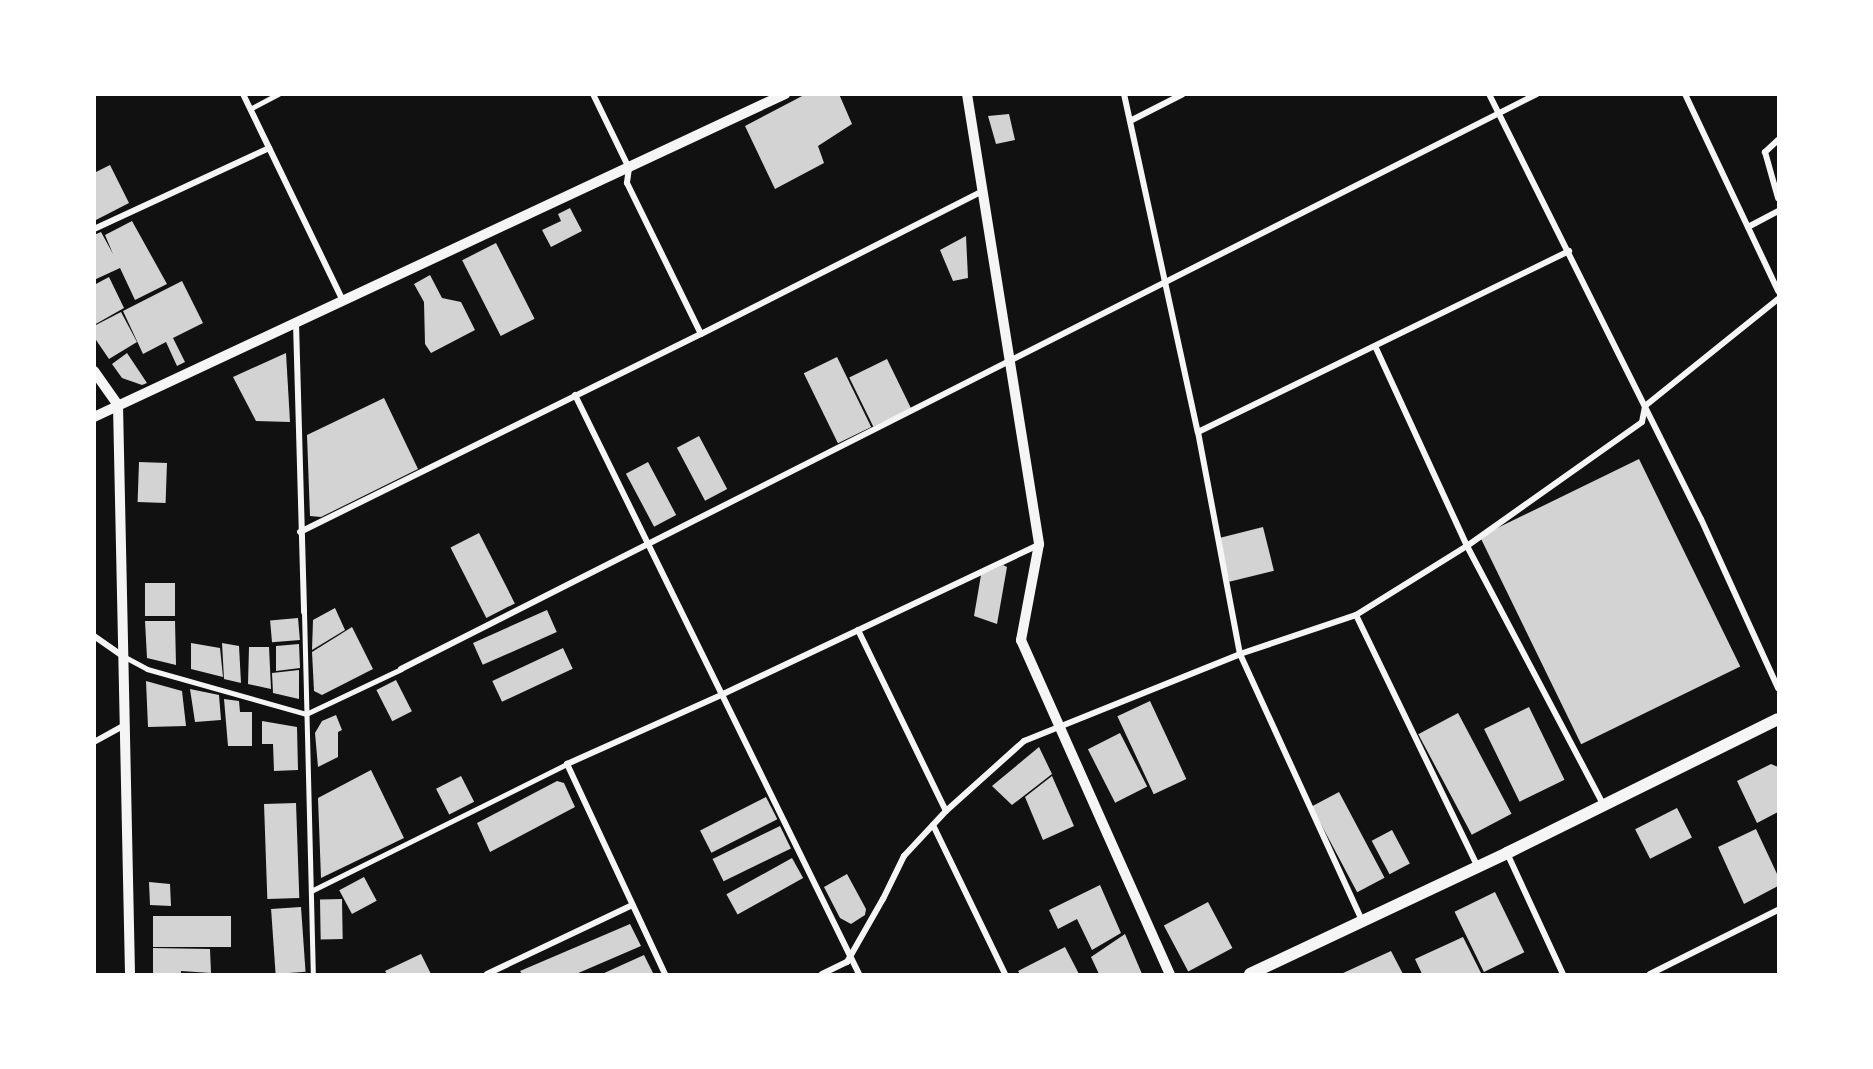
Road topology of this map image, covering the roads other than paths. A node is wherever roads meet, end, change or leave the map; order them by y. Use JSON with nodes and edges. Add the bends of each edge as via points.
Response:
{"nodes":[{"id":1,"x":243,"y":94,"type":"edge"},
{"id":2,"x":278,"y":94,"type":"edge"},
{"id":3,"x":593,"y":94,"type":"edge"},
{"id":4,"x":785,"y":94,"type":"edge"},
{"id":5,"x":967,"y":94,"type":"edge"},
{"id":6,"x":1125,"y":94,"type":"edge"},
{"id":7,"x":1183,"y":94,"type":"edge"},
{"id":8,"x":1489,"y":94,"type":"edge"},
{"id":9,"x":1537,"y":94,"type":"edge"},
{"id":10,"x":1685,"y":94,"type":"edge"},
{"id":11,"x":250,"y":109,"type":"junction"},
{"id":12,"x":1499,"y":113,"type":"junction"},
{"id":13,"x":1130,"y":122,"type":"junction"},
{"id":14,"x":1779,"y":140,"type":"edge"},
{"id":15,"x":269,"y":148,"type":"junction"},
{"id":16,"x":629,"y":168,"type":"junction"},
{"id":17,"x":981,"y":192,"type":"junction"},
{"id":18,"x":1779,"y":198,"type":"edge"},
{"id":19,"x":1779,"y":211,"type":"edge"},
{"id":20,"x":1748,"y":227,"type":"junction"},
{"id":21,"x":94,"y":229,"type":"edge"},
{"id":22,"x":1569,"y":251,"type":"junction"},
{"id":23,"x":1164,"y":283,"type":"junction"},
{"id":24,"x":1779,"y":291,"type":"edge"},
{"id":25,"x":1779,"y":300,"type":"edge"},
{"id":26,"x":343,"y":302,"type":"junction"},
{"id":27,"x":296,"y":323,"type":"junction"},
{"id":28,"x":701,"y":334,"type":"junction"},
{"id":29,"x":1375,"y":346,"type":"junction"},
{"id":30,"x":1008,"y":362,"type":"junction"},
{"id":31,"x":94,"y":371,"type":"edge"},
{"id":32,"x":575,"y":395,"type":"junction"},
{"id":33,"x":118,"y":405,"type":"junction"},
{"id":34,"x":1645,"y":406,"type":"junction"},
{"id":35,"x":94,"y":417,"type":"edge"},
{"id":36,"x":1198,"y":432,"type":"junction"},
{"id":37,"x":300,"y":532,"type":"junction"},
{"id":38,"x":647,"y":544,"type":"junction"},
{"id":39,"x":1039,"y":544,"type":"junction"},
{"id":40,"x":1467,"y":546,"type":"junction"},
{"id":41,"x":304,"y":612,"type":"joint"},
{"id":42,"x":1356,"y":615,"type":"junction"},
{"id":43,"x":858,"y":630,"type":"junction"},
{"id":44,"x":94,"y":636,"type":"edge"},
{"id":45,"x":1240,"y":654,"type":"junction"},
{"id":46,"x":123,"y":656,"type":"junction"},
{"id":47,"x":401,"y":669,"type":"joint"},
{"id":48,"x":1779,"y":688,"type":"edge"},
{"id":49,"x":721,"y":694,"type":"junction"},
{"id":50,"x":306,"y":714,"type":"junction"},
{"id":51,"x":1779,"y":719,"type":"edge"},
{"id":52,"x":125,"y":725,"type":"junction"},
{"id":53,"x":1060,"y":726,"type":"junction"},
{"id":54,"x":94,"y":742,"type":"edge"},
{"id":55,"x":567,"y":764,"type":"junction"},
{"id":56,"x":1603,"y":804,"type":"junction"},
{"id":57,"x":946,"y":811,"type":"junction"},
{"id":58,"x":933,"y":825,"type":"junction"},
{"id":59,"x":1508,"y":853,"type":"junction"},
{"id":60,"x":1478,"y":867,"type":"junction"},
{"id":61,"x":311,"y":891,"type":"junction"},
{"id":62,"x":632,"y":905,"type":"junction"},
{"id":63,"x":1779,"y":910,"type":"edge"},
{"id":64,"x":1362,"y":921,"type":"junction"},
{"id":65,"x":850,"y":957,"type":"junction"},
{"id":66,"x":130,"y":975,"type":"edge"},
{"id":67,"x":313,"y":975,"type":"edge"},
{"id":68,"x":487,"y":975,"type":"edge"},
{"id":69,"x":665,"y":975,"type":"edge"},
{"id":70,"x":822,"y":975,"type":"edge"},
{"id":71,"x":859,"y":975,"type":"edge"},
{"id":72,"x":1005,"y":975,"type":"edge"},
{"id":73,"x":1170,"y":975,"type":"edge"},
{"id":74,"x":1250,"y":975,"type":"edge"},
{"id":75,"x":1563,"y":975,"type":"edge"},
{"id":76,"x":1650,"y":975,"type":"edge"}],
"edges":[{"from":1,"to":11,"type":"street"},
{"from":2,"to":11,"type":"lane"},
{"from":3,"to":16,"type":"street"},
{"from":4,"to":16,"type":"street"},
{"from":5,"to":17,"type":"street"},
{"from":6,"to":13,"type":"street"},
{"from":7,"to":13,"type":"street"},
{"from":8,"to":12,"type":"street"},
{"from":9,"to":12,"type":"street"},
{"from":10,"to":20,"type":"street"},
{"from":11,"to":15,"type":"street"},
{"from":12,"to":22,"type":"street"},
{"from":12,"to":23,"type":"street"},
{"from":13,"to":23,"type":"street"},
{"from":14,"to":18,"type":"street","via":[[1765,152]]},
{"from":15,"to":21,"type":"street"},
{"from":15,"to":26,"type":"street"},
{"from":16,"to":26,"type":"street"},
{"from":16,"to":28,"type":"street","via":[[627,183]]},
{"from":17,"to":28,"type":"street"},
{"from":17,"to":30,"type":"street"},
{"from":19,"to":20,"type":"street"},
{"from":20,"to":24,"type":"street"},
{"from":22,"to":29,"type":"street"},
{"from":22,"to":34,"type":"street"},
{"from":23,"to":30,"type":"street"},
{"from":23,"to":36,"type":"street"},
{"from":25,"to":34,"type":"street"},
{"from":26,"to":27,"type":"street"},
{"from":27,"to":33,"type":"street"},
{"from":27,"to":37,"type":"street"},
{"from":28,"to":32,"type":"street"},
{"from":29,"to":36,"type":"street"},
{"from":29,"to":40,"type":"street"},
{"from":30,"to":38,"type":"street"},
{"from":30,"to":39,"type":"street"},
{"from":31,"to":33,"type":"street"},
{"from":32,"to":37,"type":"street"},
{"from":32,"to":38,"type":"street"},
{"from":33,"to":35,"type":"street"},
{"from":33,"to":46,"type":"street"},
{"from":34,"to":40,"type":"street","via":[[1642,422]]},
{"from":34,"to":48,"type":"street"},
{"from":36,"to":45,"type":"street"},
{"from":37,"to":41,"type":"street"},
{"from":38,"to":47,"type":"street"},
{"from":38,"to":49,"type":"street"},
{"from":39,"to":43,"type":"street"},
{"from":39,"to":53,"type":"street","via":[[1022,640]]},
{"from":40,"to":42,"type":"street"},
{"from":40,"to":56,"type":"street"},
{"from":41,"to":50,"type":"street"},
{"from":42,"to":45,"type":"street"},
{"from":42,"to":60,"type":"street"},
{"from":43,"to":49,"type":"street"},
{"from":43,"to":57,"type":"street"},
{"from":44,"to":46,"type":"street"},
{"from":45,"to":53,"type":"street"},
{"from":45,"to":64,"type":"street"},
{"from":46,"to":50,"type":"street","via":[[147,669]]},
{"from":46,"to":52,"type":"street"},
{"from":47,"to":50,"type":"street"},
{"from":49,"to":55,"type":"street"},
{"from":49,"to":65,"type":"street"},
{"from":50,"to":61,"type":"street"},
{"from":51,"to":56,"type":"main road"},
{"from":52,"to":54,"type":"street"},
{"from":52,"to":66,"type":"street"},
{"from":53,"to":57,"type":"street","via":[[1024,741]]},
{"from":53,"to":73,"type":"street"},
{"from":55,"to":61,"type":"street"},
{"from":55,"to":62,"type":"street"},
{"from":56,"to":59,"type":"main road"},
{"from":57,"to":58,"type":"street"},
{"from":58,"to":65,"type":"street","via":[[904,856]]},
{"from":58,"to":72,"type":"street"},
{"from":59,"to":60,"type":"main road"},
{"from":59,"to":75,"type":"street"},
{"from":60,"to":64,"type":"main road"},
{"from":61,"to":67,"type":"street"},
{"from":62,"to":68,"type":"street"},
{"from":62,"to":69,"type":"street"},
{"from":63,"to":76,"type":"street"},
{"from":64,"to":74,"type":"main road"},
{"from":65,"to":70,"type":"street"},
{"from":65,"to":71,"type":"street"}]}
